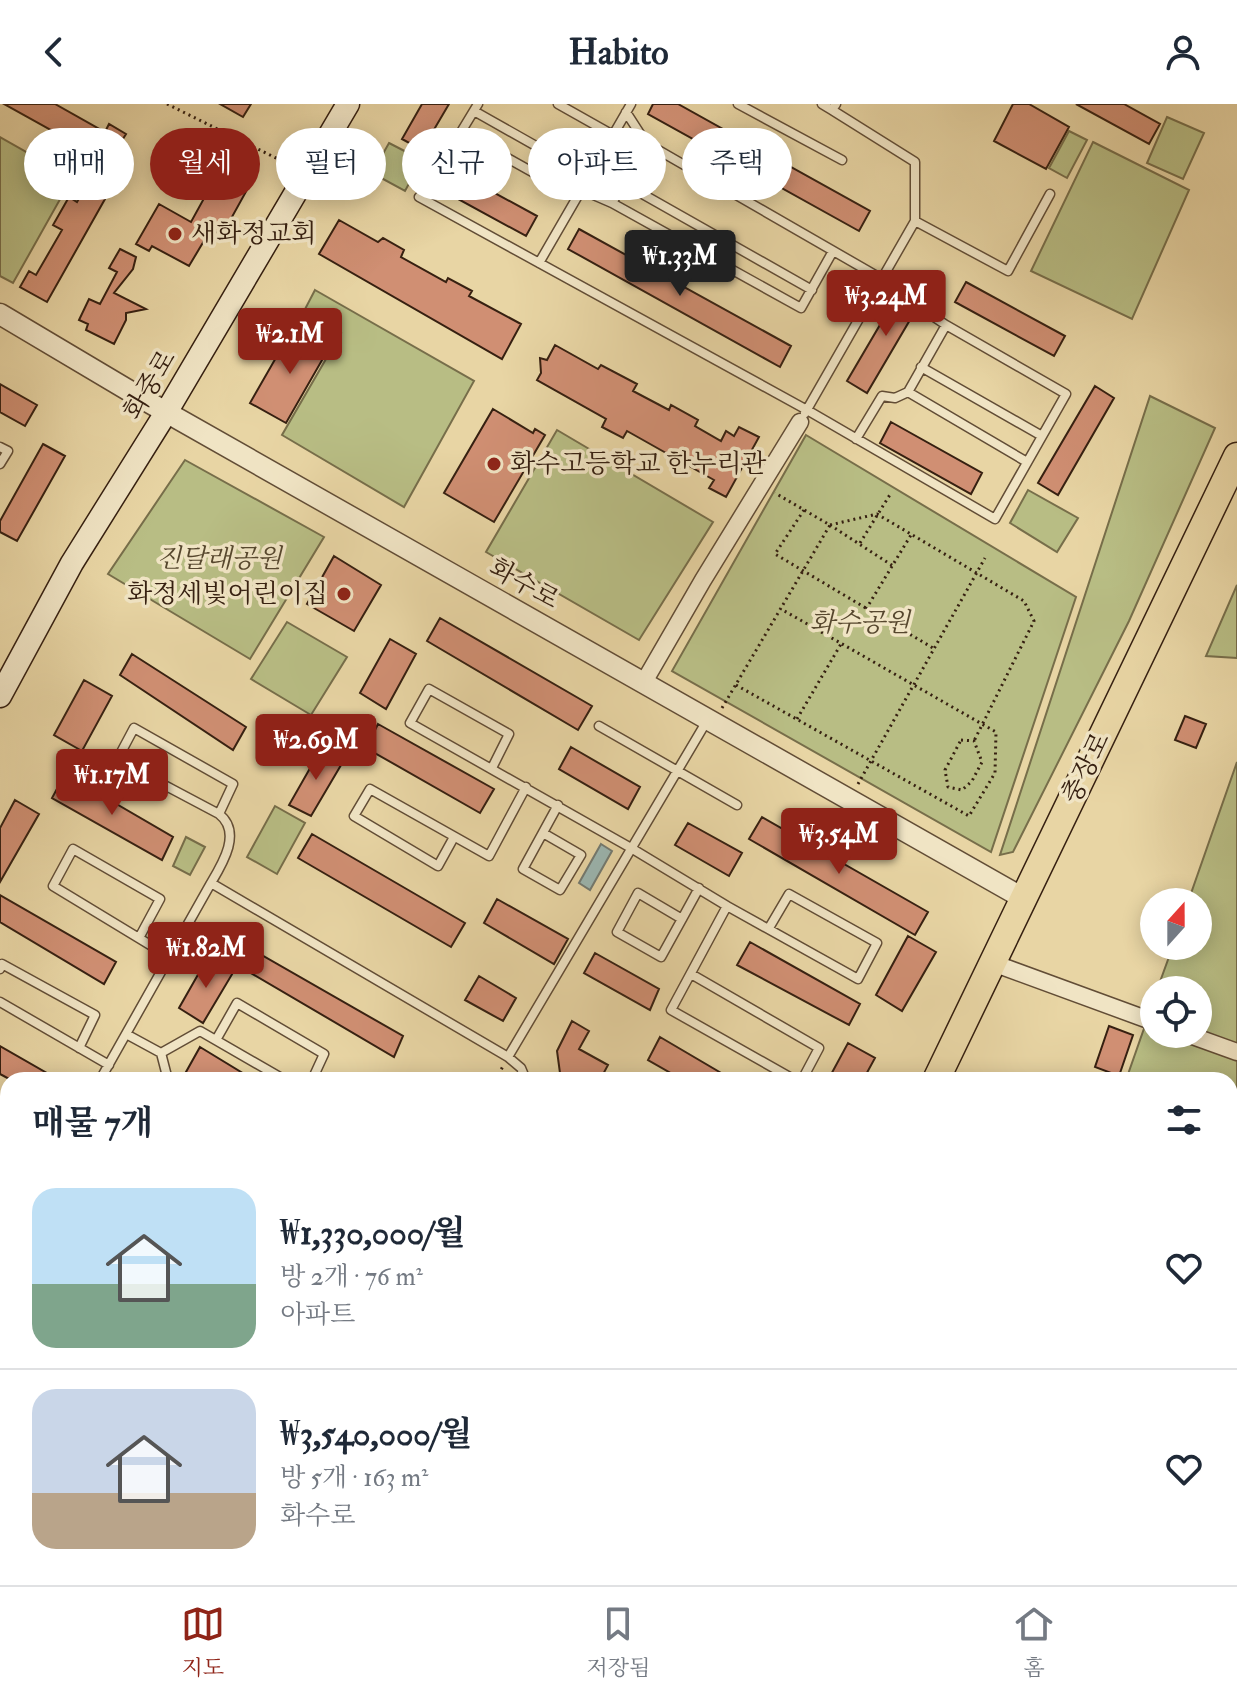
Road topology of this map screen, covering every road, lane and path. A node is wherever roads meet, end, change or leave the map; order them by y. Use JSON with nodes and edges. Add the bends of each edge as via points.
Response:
{"nodes":[{"id":1,"x":167,"y":104,"type":"edge"},
{"id":2,"x":348,"y":104,"type":"edge"},
{"id":3,"x":558,"y":104,"type":"edge"},
{"id":4,"x":738,"y":104,"type":"edge"},
{"id":5,"x":822,"y":104,"type":"edge"},
{"id":6,"x":834,"y":107,"type":"edge"},
{"id":7,"x":476,"y":108,"type":"edge"},
{"id":8,"x":629,"y":108,"type":"edge"},
{"id":9,"x":601,"y":128,"type":"edge"},
{"id":10,"x":617,"y":128,"type":"edge"},
{"id":11,"x":639,"y":128,"type":"edge"},
{"id":12,"x":528,"y":139,"type":"edge"},
{"id":13,"x":666,"y":155,"type":"edge"},
{"id":14,"x":276,"y":158,"type":"edge"},
{"id":15,"x":842,"y":160,"type":"dead end"},
{"id":16,"x":528,"y":166,"type":"edge"},
{"id":17,"x":1050,"y":194,"type":"dead end"},
{"id":18,"x":424,"y":200,"type":"edge"},
{"id":19,"x":576,"y":200,"type":"edge"},
{"id":20,"x":602,"y":200,"type":"edge"},
{"id":21,"x":614,"y":200,"type":"edge"},
{"id":22,"x":653,"y":200,"type":"edge"},
{"id":23,"x":612,"y":203,"type":"junction"},
{"id":24,"x":915,"y":221,"type":"junction"},
{"id":25,"x":833,"y":251,"type":"junction"},
{"id":26,"x":539,"y":263,"type":"junction"},
{"id":27,"x":882,"y":279,"type":"junction"},
{"id":28,"x":812,"y":290,"type":"junction"},
{"id":29,"x":0,"y":314,"type":"edge"},
{"id":30,"x":934,"y":317,"type":"dead end"},
{"id":31,"x":946,"y":325,"type":"junction"},
{"id":32,"x":921,"y":367,"type":"junction"},
{"id":33,"x":908,"y":392,"type":"junction"},
{"id":34,"x":167,"y":411,"type":"junction"},
{"id":35,"x":804,"y":416,"type":"junction"},
{"id":36,"x":1042,"y":436,"type":"junction"},
{"id":37,"x":856,"y":439,"type":"junction"},
{"id":38,"x":0,"y":447,"type":"edge"},
{"id":39,"x":1237,"y":456,"type":"edge"},
{"id":40,"x":1027,"y":462,"type":"junction"},
{"id":41,"x":0,"y":464,"type":"edge"},
{"id":42,"x":760,"y":484,"type":"junction"},
{"id":43,"x":891,"y":493,"type":"dead end"},
{"id":44,"x":804,"y":510,"type":"junction"},
{"id":45,"x":877,"y":514,"type":"junction"},
{"id":46,"x":830,"y":525,"type":"junction"},
{"id":47,"x":911,"y":535,"type":"junction"},
{"id":48,"x":860,"y":543,"type":"junction"},
{"id":49,"x":985,"y":558,"type":"dead end"},
{"id":50,"x":893,"y":566,"type":"junction"},
{"id":51,"x":802,"y":572,"type":"junction"},
{"id":52,"x":976,"y":573,"type":"junction"},
{"id":53,"x":781,"y":609,"type":"junction"},
{"id":54,"x":866,"y":609,"type":"junction"},
{"id":55,"x":841,"y":644,"type":"junction"},
{"id":56,"x":934,"y":649,"type":"junction"},
{"id":57,"x":644,"y":682,"type":"junction"},
{"id":58,"x":736,"y":685,"type":"junction"},
{"id":59,"x":914,"y":685,"type":"junction"},
{"id":60,"x":0,"y":696,"type":"edge"},
{"id":61,"x":715,"y":713,"type":"junction"},
{"id":62,"x":797,"y":719,"type":"junction"},
{"id":63,"x":982,"y":724,"type":"junction"},
{"id":64,"x":599,"y":726,"type":"dead end"},
{"id":65,"x":974,"y":741,"type":"junction"},
{"id":66,"x":872,"y":761,"type":"junction"},
{"id":67,"x":492,"y":768,"type":"junction"},
{"id":68,"x":677,"y":771,"type":"junction"},
{"id":69,"x":858,"y":784,"type":"dead end"},
{"id":70,"x":526,"y":787,"type":"junction"},
{"id":71,"x":558,"y":805,"type":"junction"},
{"id":72,"x":737,"y":805,"type":"dead end"},
{"id":73,"x":219,"y":814,"type":"junction"},
{"id":74,"x":543,"y":833,"type":"junction"},
{"id":75,"x":454,"y":837,"type":"junction"},
{"id":76,"x":631,"y":848,"type":"junction"},
{"id":77,"x":211,"y":883,"type":"junction"},
{"id":78,"x":699,"y":888,"type":"junction"},
{"id":79,"x":1023,"y":898,"type":"junction"},
{"id":80,"x":727,"y":906,"type":"junction"},
{"id":81,"x":682,"y":919,"type":"junction"},
{"id":82,"x":769,"y":928,"type":"junction"},
{"id":83,"x":139,"y":938,"type":"junction"},
{"id":84,"x":170,"y":957,"type":"junction"},
{"id":85,"x":993,"y":963,"type":"junction"},
{"id":86,"x":0,"y":969,"type":"edge"},
{"id":87,"x":691,"y":974,"type":"junction"},
{"id":88,"x":0,"y":1002,"type":"edge"},
{"id":89,"x":1140,"y":1017,"type":"edge"},
{"id":90,"x":126,"y":1034,"type":"junction"},
{"id":91,"x":216,"y":1040,"type":"junction"},
{"id":92,"x":1212,"y":1043,"type":"edge"},
{"id":93,"x":79,"y":1048,"type":"junction"},
{"id":94,"x":1237,"y":1052,"type":"edge"},
{"id":95,"x":161,"y":1053,"type":"junction"},
{"id":96,"x":508,"y":1057,"type":"junction"},
{"id":97,"x":109,"y":1065,"type":"junction"},
{"id":98,"x":105,"y":1072,"type":"edge"},
{"id":99,"x":166,"y":1072,"type":"edge"},
{"id":100,"x":271,"y":1072,"type":"edge"},
{"id":101,"x":316,"y":1072,"type":"edge"},
{"id":102,"x":500,"y":1072,"type":"edge"},
{"id":103,"x":523,"y":1072,"type":"edge"},
{"id":104,"x":781,"y":1072,"type":"edge"},
{"id":105,"x":806,"y":1072,"type":"edge"},
{"id":106,"x":940,"y":1072,"type":"edge"}],
"edges":[{"from":1,"to":14,"type":"path"},
{"from":2,"to":34,"type":"main road","name":"화중로"},
{"from":3,"to":9,"type":"lane"},
{"from":4,"to":15,"type":"lane"},
{"from":5,"to":6,"type":"lane"},
{"from":6,"to":24,"type":"lane","via":[[915,162]]},
{"from":7,"to":12,"type":"lane"},
{"from":7,"to":16,"type":"lane","via":[[461,132]]},
{"from":8,"to":10,"type":"lane"},
{"from":8,"to":11,"type":"lane"},
{"from":13,"to":25,"type":"lane"},
{"from":17,"to":24,"type":"lane","via":[[1008,271]]},
{"from":18,"to":26,"type":"lane"},
{"from":19,"to":26,"type":"lane"},
{"from":20,"to":23,"type":"lane"},
{"from":21,"to":23,"type":"lane"},
{"from":22,"to":28,"type":"lane"},
{"from":23,"to":28,"type":"lane","via":[[801,308]]},
{"from":24,"to":27,"type":"lane"},
{"from":25,"to":27,"type":"lane"},
{"from":25,"to":28,"type":"lane"},
{"from":26,"to":35,"type":"lane"},
{"from":27,"to":35,"type":"lane"},
{"from":29,"to":34,"type":"street","name":"화수로"},
{"from":30,"to":31,"type":"lane"},
{"from":31,"to":32,"type":"lane"},
{"from":31,"to":36,"type":"lane","via":[[1066,394]]},
{"from":32,"to":33,"type":"lane"},
{"from":32,"to":36,"type":"lane"},
{"from":33,"to":37,"type":"lane","via":[[882,396]]},
{"from":33,"to":40,"type":"lane"},
{"from":34,"to":57,"type":"street","name":"화수로"},
{"from":34,"to":60,"type":"main road","name":"화중로","via":[[72,563]]},
{"from":35,"to":37,"type":"lane"},
{"from":35,"to":42,"type":"street"},
{"from":36,"to":40,"type":"lane"},
{"from":37,"to":40,"type":"lane","via":[[995,519]]},
{"from":38,"to":41,"type":"lane","via":[[8,451]]},
{"from":39,"to":79,"type":"main road","name":"충장로"},
{"from":42,"to":44,"type":"path"},
{"from":42,"to":57,"type":"street"},
{"from":43,"to":45,"type":"path"},
{"from":44,"to":46,"type":"path"},
{"from":44,"to":51,"type":"path","via":[[775,554]]},
{"from":45,"to":46,"type":"path"},
{"from":45,"to":47,"type":"path"},
{"from":45,"to":48,"type":"path"},
{"from":46,"to":48,"type":"path"},
{"from":46,"to":51,"type":"path"},
{"from":47,"to":50,"type":"path"},
{"from":47,"to":52,"type":"path"},
{"from":48,"to":50,"type":"path"},
{"from":49,"to":52,"type":"path"},
{"from":50,"to":54,"type":"path"},
{"from":51,"to":53,"type":"path"},
{"from":51,"to":54,"type":"path"},
{"from":52,"to":56,"type":"path"},
{"from":52,"to":63,"type":"path","via":[[1024,601],[1034,621]]},
{"from":53,"to":55,"type":"path"},
{"from":53,"to":58,"type":"path"},
{"from":54,"to":56,"type":"path"},
{"from":55,"to":59,"type":"path"},
{"from":55,"to":62,"type":"path"},
{"from":56,"to":59,"type":"path"},
{"from":57,"to":61,"type":"street","name":"화수로"},
{"from":58,"to":61,"type":"path"},
{"from":58,"to":62,"type":"path"},
{"from":59,"to":63,"type":"path"},
{"from":59,"to":66,"type":"path"},
{"from":61,"to":68,"type":"lane"},
{"from":61,"to":79,"type":"street","name":"화수로"},
{"from":62,"to":66,"type":"path"},
{"from":63,"to":65,"type":"path"},
{"from":63,"to":66,"type":"path","via":[[996,732],[995,773],[969,816]]},
{"from":64,"to":68,"type":"lane"},
{"from":65,"to":65,"type":"path","via":[[961,740],[945,770],[948,787],[962,790],[972,781],[982,762]]},
{"from":66,"to":69,"type":"path"},
{"from":67,"to":67,"type":"lane","via":[[410,723],[429,689],[509,734]]},
{"from":67,"to":70,"type":"lane"},
{"from":68,"to":72,"type":"lane"},
{"from":68,"to":76,"type":"lane"},
{"from":70,"to":71,"type":"lane"},
{"from":70,"to":75,"type":"lane","via":[[489,856]]},
{"from":71,"to":74,"type":"lane"},
{"from":71,"to":76,"type":"lane"},
{"from":73,"to":73,"type":"lane","via":[[233,784],[134,728],[117,760]]},
{"from":73,"to":77,"type":"lane","via":[[230,830],[229,845]]},
{"from":74,"to":74,"type":"lane","via":[[523,869],[560,890],[581,855]]},
{"from":75,"to":75,"type":"lane","via":[[370,789],[354,816],[438,866]]},
{"from":76,"to":78,"type":"lane"},
{"from":76,"to":96,"type":"lane"},
{"from":77,"to":84,"type":"lane"},
{"from":77,"to":96,"type":"lane"},
{"from":78,"to":80,"type":"lane"},
{"from":78,"to":81,"type":"lane"},
{"from":79,"to":85,"type":"main road","name":"충장로"},
{"from":80,"to":82,"type":"lane"},
{"from":80,"to":87,"type":"lane"},
{"from":81,"to":81,"type":"lane","via":[[638,893],[617,932],[661,957]]},
{"from":82,"to":82,"type":"lane","via":[[858,979],[877,943],[789,894]]},
{"from":83,"to":83,"type":"lane","via":[[160,899],[73,849],[53,886]]},
{"from":83,"to":84,"type":"lane"},
{"from":84,"to":90,"type":"lane"},
{"from":85,"to":89,"type":"street"},
{"from":85,"to":106,"type":"main road","name":"충장로"},
{"from":86,"to":93,"type":"lane","via":[[2,964],[95,1015]]},
{"from":87,"to":104,"type":"lane","via":[[671,1010]]},
{"from":87,"to":105,"type":"lane","via":[[819,1048]]},
{"from":88,"to":93,"type":"lane"},
{"from":90,"to":95,"type":"lane"},
{"from":90,"to":97,"type":"lane"},
{"from":91,"to":95,"type":"lane","via":[[200,1031]]},
{"from":91,"to":100,"type":"lane"},
{"from":91,"to":101,"type":"lane","via":[[237,1003],[324,1054]]},
{"from":92,"to":94,"type":"street"},
{"from":93,"to":97,"type":"lane"},
{"from":95,"to":99,"type":"lane"},
{"from":96,"to":102,"type":"path"},
{"from":96,"to":103,"type":"lane"},
{"from":97,"to":98,"type":"lane"}]}
